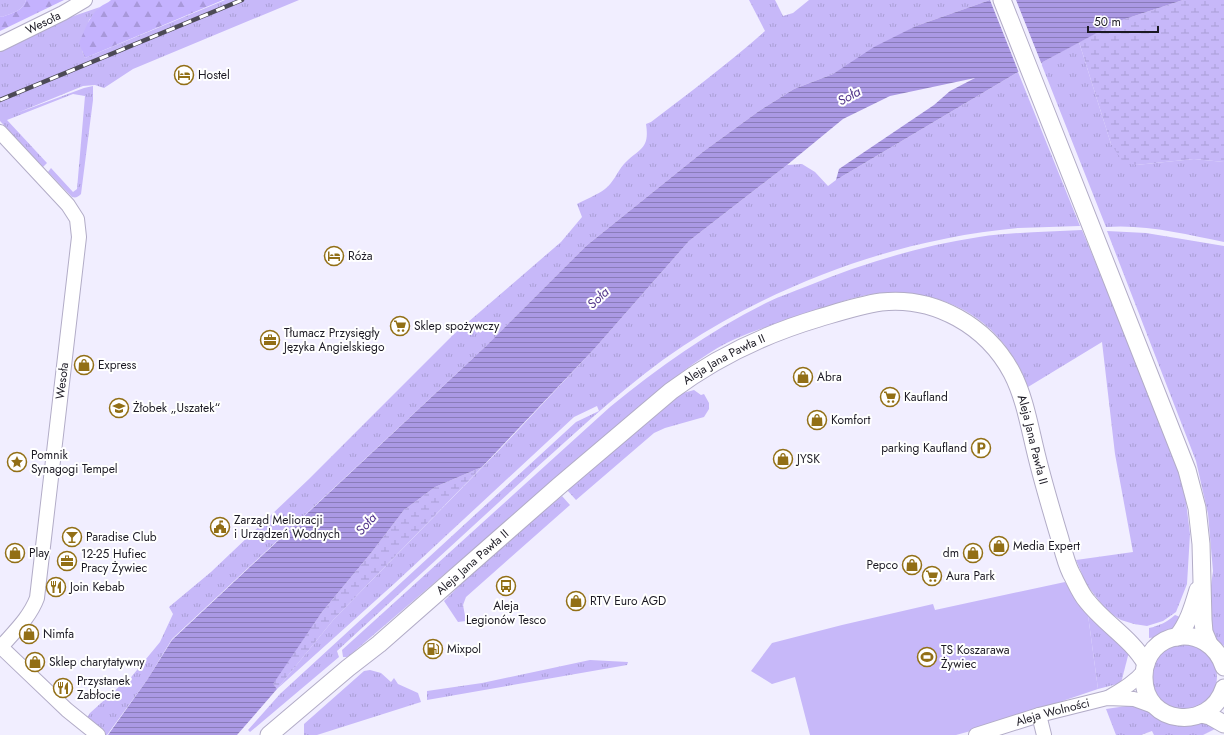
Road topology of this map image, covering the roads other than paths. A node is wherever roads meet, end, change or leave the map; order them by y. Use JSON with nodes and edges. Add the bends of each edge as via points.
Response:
{"nodes":[{"id":1,"x":85,"y":0,"type":"edge"},
{"id":2,"x":1002,"y":0,"type":"edge"},
{"id":3,"x":0,"y":44,"type":"edge"},
{"id":4,"x":0,"y":132,"type":"edge"},
{"id":5,"x":1201,"y":581,"type":"junction"},
{"id":6,"x":1103,"y":619,"type":"junction"},
{"id":7,"x":1170,"y":640,"type":"junction"},
{"id":8,"x":1209,"y":644,"type":"junction"},
{"id":9,"x":0,"y":647,"type":"edge"},
{"id":10,"x":1145,"y":667,"type":"junction"},
{"id":11,"x":1224,"y":667,"type":"edge"},
{"id":12,"x":1223,"y":695,"type":"edge"},
{"id":13,"x":1107,"y":698,"type":"junction"},
{"id":14,"x":1156,"y":707,"type":"junction"},
{"id":15,"x":1202,"y":714,"type":"junction"},
{"id":16,"x":1039,"y":715,"type":"junction"},
{"id":17,"x":1224,"y":724,"type":"edge"},
{"id":18,"x":98,"y":735,"type":"edge"},
{"id":19,"x":269,"y":735,"type":"edge"},
{"id":20,"x":976,"y":735,"type":"edge"},
{"id":21,"x":1044,"y":735,"type":"edge"}],
"edges":[{"from":1,"to":3,"type":"street","name":"Wesoła"},
{"from":2,"to":5,"type":"main road","via":[[1187,470],[1197,508],[1201,544]]},
{"from":4,"to":9,"type":"street","name":"Wesoła","via":[[68,205],[77,220],[79,237],[37,598],[26,618]]},
{"from":5,"to":7,"type":"main road","via":[[1182,630]]},
{"from":5,"to":8,"type":"main road","via":[[1203,626]]},
{"from":6,"to":7,"type":"main road","name":"Aleja Jana Pawła II","via":[[1143,640]]},
{"from":6,"to":10,"type":"main road","name":"Aleja Jana Pawła II","via":[[1136,649]]},
{"from":6,"to":19,"type":"main road","name":"Aleja Jana Pawła II","via":[[1086,600],[1070,571],[1046,494],[1020,392],[1001,354],[965,321],[944,311],[926,305],[882,302],[834,314],[769,336],[736,350],[685,380],[559,486],[379,644]]},
{"from":7,"to":8,"type":"main road","name":"Aleja Jana Pawła II","via":[[1194,637]]},
{"from":7,"to":10,"type":"main road","via":[[1152,652]]},
{"from":8,"to":11,"type":"main road","via":[[1219,655]]},
{"from":9,"to":18,"type":"street"},
{"from":10,"to":13,"type":"street","name":"Aleja Wolności","via":[[1126,687]]},
{"from":10,"to":14,"type":"main road","via":[[1146,690]]},
{"from":12,"to":15,"type":"main road"},
{"from":13,"to":14,"type":"street","name":"Aleja Wolności","via":[[1134,699]]},
{"from":13,"to":16,"type":"street","name":"Aleja Wolności"},
{"from":14,"to":15,"type":"main road","via":[[1173,716],[1187,718]]},
{"from":15,"to":17,"type":"main road"},
{"from":16,"to":20,"type":"street","name":"Aleja Wolności"},
{"from":16,"to":21,"type":"street"}]}
